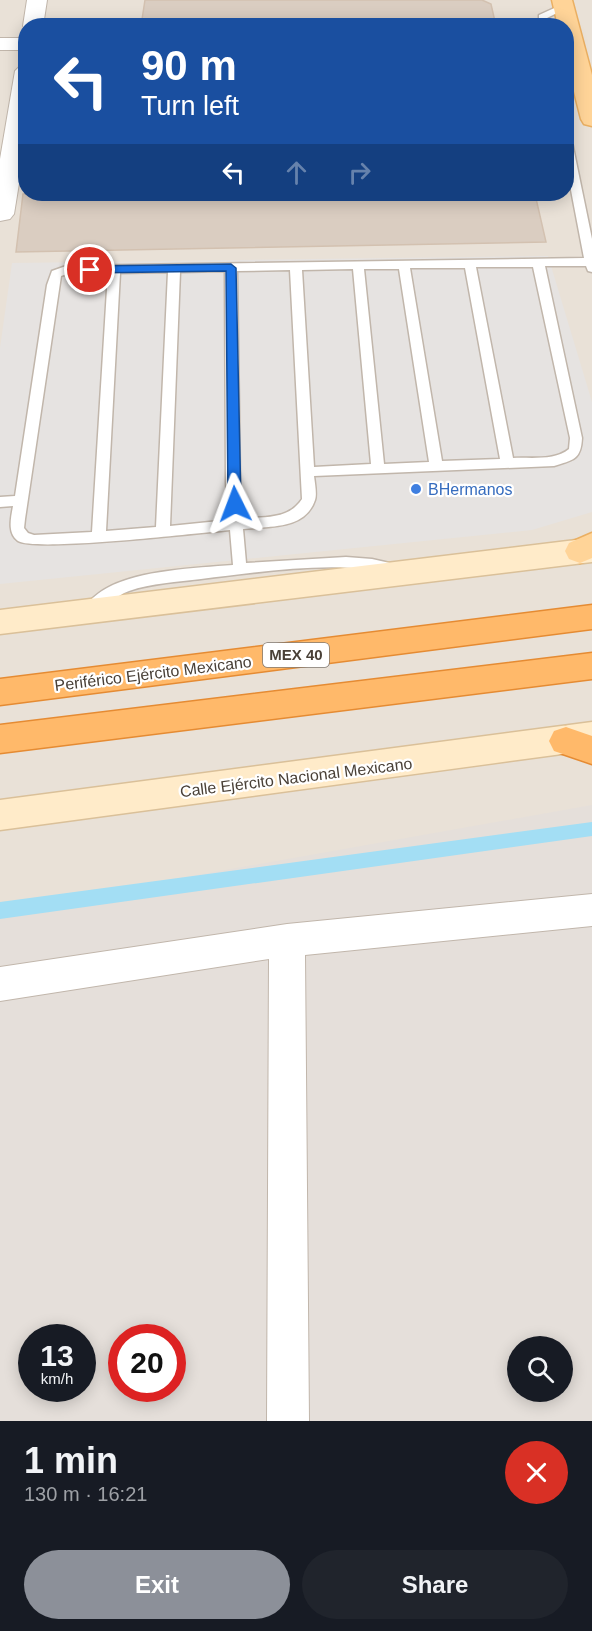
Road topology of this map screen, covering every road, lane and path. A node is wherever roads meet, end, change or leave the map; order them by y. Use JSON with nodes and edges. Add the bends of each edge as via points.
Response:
{"nodes":[{"id":1,"x":37,"y":0,"type":"edge"},
{"id":2,"x":558,"y":2,"type":"edge"},
{"id":3,"x":34,"y":18,"type":"edge"},
{"id":4,"x":542,"y":18,"type":"edge"},
{"id":5,"x":563,"y":18,"type":"edge"},
{"id":6,"x":0,"y":44,"type":"edge"},
{"id":7,"x":18,"y":44,"type":"edge"},
{"id":8,"x":574,"y":57,"type":"edge"},
{"id":9,"x":18,"y":95,"type":"edge"},
{"id":10,"x":592,"y":119,"type":"edge"},
{"id":11,"x":8,"y":126,"type":"edge"},
{"id":12,"x":574,"y":176,"type":"edge"},
{"id":13,"x":1,"y":214,"type":"edge"},
{"id":14,"x":538,"y":263,"type":"junction"},
{"id":15,"x":470,"y":264,"type":"junction"},
{"id":16,"x":592,"y":264,"type":"edge"},
{"id":17,"x":404,"y":265,"type":"junction"},
{"id":18,"x":358,"y":266,"type":"junction"},
{"id":19,"x":296,"y":267,"type":"junction"},
{"id":20,"x":231,"y":268,"type":"junction"},
{"id":21,"x":174,"y":269,"type":"junction"},
{"id":22,"x":114,"y":270,"type":"junction"},
{"id":23,"x":507,"y":463,"type":"junction"},
{"id":24,"x":436,"y":465,"type":"junction"},
{"id":25,"x":378,"y":469,"type":"junction"},
{"id":26,"x":307,"y":472,"type":"junction"},
{"id":27,"x":21,"y":501,"type":"junction"},
{"id":28,"x":0,"y":502,"type":"edge"},
{"id":29,"x":236,"y":525,"type":"junction"},
{"id":30,"x":163,"y":532,"type":"junction"},
{"id":31,"x":99,"y":537,"type":"junction"},
{"id":32,"x":589,"y":549,"type":"edge"},
{"id":33,"x":240,"y":570,"type":"junction"},
{"id":34,"x":406,"y":573,"type":"junction"},
{"id":35,"x":87,"y":611,"type":"junction"},
{"id":36,"x":592,"y":617,"type":"edge"},
{"id":37,"x":0,"y":622,"type":"edge"},
{"id":38,"x":592,"y":666,"type":"edge"},
{"id":39,"x":0,"y":692,"type":"edge"},
{"id":40,"x":0,"y":740,"type":"edge"},
{"id":41,"x":583,"y":743,"type":"edge"},
{"id":42,"x":0,"y":815,"type":"edge"},
{"id":43,"x":592,"y":910,"type":"edge"},
{"id":44,"x":287,"y":940,"type":"junction"},
{"id":45,"x":0,"y":984,"type":"edge"},
{"id":46,"x":288,"y":1421,"type":"edge"}],
"edges":[{"from":1,"to":3,"type":"street"},
{"from":2,"to":4,"type":"lane"},
{"from":2,"to":5,"type":"main road"},
{"from":6,"to":7,"type":"street"},
{"from":8,"to":10,"type":"main road"},
{"from":9,"to":11,"type":"street"},
{"from":11,"to":13,"type":"street"},
{"from":12,"to":16,"type":"lane"},
{"from":14,"to":15,"type":"lane"},
{"from":14,"to":16,"type":"lane"},
{"from":14,"to":23,"type":"lane","via":[[576,438],[575,451],[554,461]]},
{"from":15,"to":17,"type":"lane"},
{"from":15,"to":23,"type":"lane"},
{"from":17,"to":18,"type":"lane"},
{"from":17,"to":24,"type":"lane"},
{"from":18,"to":19,"type":"lane"},
{"from":18,"to":25,"type":"lane"},
{"from":19,"to":20,"type":"lane"},
{"from":19,"to":26,"type":"lane"},
{"from":20,"to":21,"type":"lane"},
{"from":20,"to":29,"type":"lane"},
{"from":21,"to":22,"type":"lane"},
{"from":21,"to":30,"type":"lane"},
{"from":22,"to":27,"type":"lane","via":[[66,270],[56,274]]},
{"from":22,"to":31,"type":"lane"},
{"from":23,"to":24,"type":"lane"},
{"from":24,"to":25,"type":"lane"},
{"from":25,"to":26,"type":"lane"},
{"from":26,"to":29,"type":"lane","via":[[309,499],[300,513],[290,519]]},
{"from":27,"to":28,"type":"lane"},
{"from":27,"to":31,"type":"lane","via":[[16,529],[23,537]]},
{"from":29,"to":30,"type":"lane"},
{"from":29,"to":33,"type":"lane"},
{"from":30,"to":31,"type":"lane"},
{"from":32,"to":34,"type":"street"},
{"from":33,"to":34,"type":"lane","via":[[357,562],[382,564]]},
{"from":33,"to":35,"type":"lane","via":[[128,585],[111,592]]},
{"from":34,"to":35,"type":"street"},
{"from":35,"to":37,"type":"street"},
{"from":36,"to":39,"type":"highway","name":"Periférico Ejército Mexicano","number":"MEX 40"},
{"from":38,"to":40,"type":"highway"},
{"from":41,"to":42,"type":"street","name":"Calle Ejército Nacional Mexicano"},
{"from":43,"to":44,"type":"street"},
{"from":44,"to":45,"type":"street"},
{"from":44,"to":46,"type":"street"}]}
